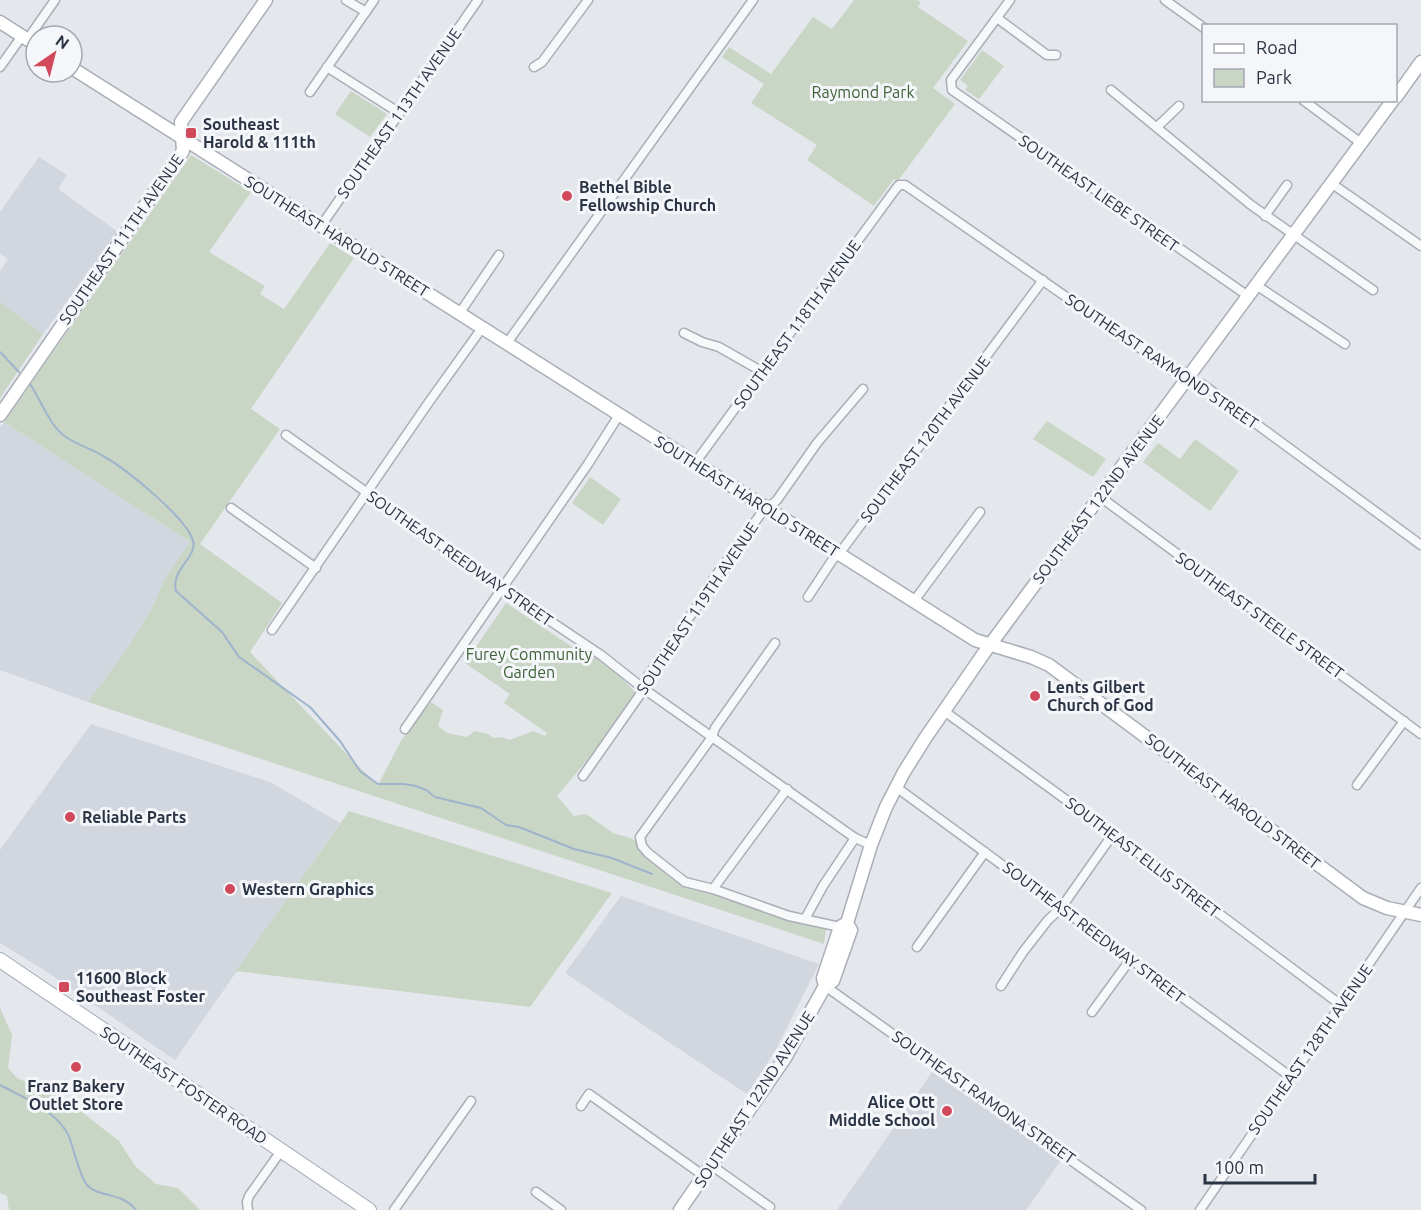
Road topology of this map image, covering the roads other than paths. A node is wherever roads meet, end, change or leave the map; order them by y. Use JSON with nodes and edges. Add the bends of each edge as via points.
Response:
{"nodes":[{"id":1,"x":55,"y":0,"type":"edge"},
{"id":2,"x":266,"y":0,"type":"edge"},
{"id":3,"x":346,"y":0,"type":"edge"},
{"id":4,"x":374,"y":0,"type":"edge"},
{"id":5,"x":478,"y":0,"type":"edge"},
{"id":6,"x":588,"y":0,"type":"edge"},
{"id":7,"x":753,"y":0,"type":"edge"},
{"id":8,"x":1010,"y":0,"type":"edge"},
{"id":9,"x":1165,"y":0,"type":"edge"},
{"id":10,"x":366,"y":12,"type":"junction"},
{"id":11,"x":997,"y":18,"type":"junction"},
{"id":12,"x":0,"y":22,"type":"edge"},
{"id":13,"x":39,"y":24,"type":"edge"},
{"id":14,"x":1202,"y":27,"type":"edge"},
{"id":15,"x":24,"y":37,"type":"edge"},
{"id":16,"x":24,"y":44,"type":"edge"},
{"id":17,"x":1056,"y":56,"type":"dead end"},
{"id":18,"x":1421,"y":62,"type":"edge"},
{"id":19,"x":0,"y":67,"type":"edge"},
{"id":20,"x":327,"y":67,"type":"junction"},
{"id":21,"x":534,"y":67,"type":"dead end"},
{"id":22,"x":84,"y":76,"type":"edge"},
{"id":23,"x":1111,"y":90,"type":"dead end"},
{"id":24,"x":310,"y":92,"type":"dead end"},
{"id":25,"x":1397,"y":94,"type":"edge"},
{"id":26,"x":1306,"y":102,"type":"edge"},
{"id":27,"x":1392,"y":102,"type":"edge"},
{"id":28,"x":1179,"y":106,"type":"dead end"},
{"id":29,"x":398,"y":112,"type":"junction"},
{"id":30,"x":1156,"y":127,"type":"junction"},
{"id":31,"x":182,"y":137,"type":"junction"},
{"id":32,"x":1361,"y":143,"type":"junction"},
{"id":33,"x":1331,"y":183,"type":"junction"},
{"id":34,"x":899,"y":185,"type":"joint"},
{"id":35,"x":1287,"y":185,"type":"dead end"},
{"id":36,"x":1265,"y":216,"type":"junction"},
{"id":37,"x":321,"y":226,"type":"junction"},
{"id":38,"x":1293,"y":235,"type":"junction"},
{"id":39,"x":1421,"y":246,"type":"edge"},
{"id":40,"x":499,"y":255,"type":"dead end"},
{"id":41,"x":1043,"y":280,"type":"junction"},
{"id":42,"x":1252,"y":290,"type":"junction"},
{"id":43,"x":1373,"y":291,"type":"dead end"},
{"id":44,"x":459,"y":314,"type":"junction"},
{"id":45,"x":483,"y":328,"type":"junction"},
{"id":46,"x":684,"y":333,"type":"dead end"},
{"id":47,"x":507,"y":343,"type":"junction"},
{"id":48,"x":1345,"y":344,"type":"dead end"},
{"id":49,"x":761,"y":371,"type":"junction"},
{"id":50,"x":1186,"y":380,"type":"junction"},
{"id":51,"x":863,"y":389,"type":"dead end"},
{"id":52,"x":0,"y":415,"type":"edge"},
{"id":53,"x":619,"y":415,"type":"junction"},
{"id":54,"x":286,"y":435,"type":"dead end"},
{"id":55,"x":695,"y":463,"type":"junction"},
{"id":56,"x":367,"y":494,"type":"junction"},
{"id":57,"x":1099,"y":496,"type":"junction"},
{"id":58,"x":231,"y":508,"type":"dead end"},
{"id":59,"x":767,"y":508,"type":"junction"},
{"id":60,"x":980,"y":512,"type":"dead end"},
{"id":61,"x":1421,"y":544,"type":"edge"},
{"id":62,"x":839,"y":554,"type":"junction"},
{"id":63,"x":316,"y":568,"type":"junction"},
{"id":64,"x":501,"y":588,"type":"junction"},
{"id":65,"x":808,"y":597,"type":"dead end"},
{"id":66,"x":914,"y":601,"type":"junction"},
{"id":67,"x":272,"y":630,"type":"dead end"},
{"id":68,"x":775,"y":643,"type":"dead end"},
{"id":69,"x":990,"y":645,"type":"junction"},
{"id":70,"x":644,"y":689,"type":"junction"},
{"id":71,"x":944,"y":711,"type":"junction"},
{"id":72,"x":1404,"y":721,"type":"junction"},
{"id":73,"x":405,"y":729,"type":"dead end"},
{"id":74,"x":1421,"y":734,"type":"edge"},
{"id":75,"x":712,"y":737,"type":"junction"},
{"id":76,"x":583,"y":776,"type":"dead end"},
{"id":77,"x":1358,"y":785,"type":"dead end"},
{"id":78,"x":896,"y":787,"type":"junction"},
{"id":79,"x":787,"y":789,"type":"junction"},
{"id":80,"x":1113,"y":834,"type":"junction"},
{"id":81,"x":855,"y":838,"type":"junction"},
{"id":82,"x":871,"y":845,"type":"junction"},
{"id":83,"x":986,"y":852,"type":"junction"},
{"id":84,"x":1421,"y":888,"type":"edge"},
{"id":85,"x":713,"y":889,"type":"junction"},
{"id":86,"x":1061,"y":908,"type":"junction"},
{"id":87,"x":1405,"y":912,"type":"junction"},
{"id":88,"x":1421,"y":915,"type":"edge"},
{"id":89,"x":805,"y":919,"type":"junction"},
{"id":90,"x":844,"y":925,"type":"junction"},
{"id":91,"x":917,"y":947,"type":"dead end"},
{"id":92,"x":0,"y":960,"type":"edge"},
{"id":93,"x":1130,"y":960,"type":"junction"},
{"id":94,"x":825,"y":986,"type":"junction"},
{"id":95,"x":1000,"y":986,"type":"dead end"},
{"id":96,"x":1341,"y":1005,"type":"junction"},
{"id":97,"x":1092,"y":1012,"type":"dead end"},
{"id":98,"x":1291,"y":1077,"type":"junction"},
{"id":99,"x":471,"y":1101,"type":"dead end"},
{"id":100,"x":580,"y":1106,"type":"dead end"},
{"id":101,"x":280,"y":1151,"type":"junction"},
{"id":102,"x":707,"y":1171,"type":"junction"},
{"id":103,"x":536,"y":1192,"type":"dead end"},
{"id":104,"x":770,"y":1207,"type":"dead end"},
{"id":105,"x":248,"y":1210,"type":"edge"},
{"id":106,"x":369,"y":1210,"type":"edge"},
{"id":107,"x":394,"y":1210,"type":"edge"},
{"id":108,"x":561,"y":1210,"type":"edge"},
{"id":109,"x":680,"y":1210,"type":"edge"},
{"id":110,"x":1142,"y":1210,"type":"edge"},
{"id":111,"x":1200,"y":1210,"type":"edge"}],
"edges":[{"from":1,"to":13,"type":"street"},
{"from":2,"to":31,"type":"street","name":"SOUTHEAST 111TH AVENUE","via":[[181,122]]},
{"from":3,"to":10,"type":"street"},
{"from":4,"to":10,"type":"street"},
{"from":5,"to":29,"type":"street","name":"SOUTHEAST 113TH AVENUE"},
{"from":6,"to":21,"type":"street","via":[[542,62]]},
{"from":7,"to":47,"type":"street"},
{"from":8,"to":11,"type":"street"},
{"from":9,"to":14,"type":"street"},
{"from":10,"to":20,"type":"street"},
{"from":11,"to":17,"type":"street","via":[[1047,55]]},
{"from":11,"to":42,"type":"street","name":"SOUTHEAST LIEBE STREET","via":[[951,80],[952,88],[967,102]]},
{"from":12,"to":15,"type":"street"},
{"from":16,"to":19,"type":"street"},
{"from":18,"to":25,"type":"street"},
{"from":20,"to":24,"type":"street"},
{"from":20,"to":29,"type":"street"},
{"from":22,"to":31,"type":"street","name":"SOUTHEAST HAROLD STREET"},
{"from":23,"to":30,"type":"street"},
{"from":26,"to":32,"type":"street"},
{"from":27,"to":32,"type":"street","name":"SOUTHEAST 122ND AVENUE"},
{"from":28,"to":30,"type":"street"},
{"from":29,"to":37,"type":"street","name":"SOUTHEAST 113TH AVENUE"},
{"from":30,"to":36,"type":"street"},
{"from":31,"to":37,"type":"street","name":"SOUTHEAST HAROLD STREET"},
{"from":31,"to":52,"type":"street","name":"SOUTHEAST 111TH AVENUE","via":[[183,151]]},
{"from":32,"to":33,"type":"street","name":"SOUTHEAST 122ND AVENUE"},
{"from":33,"to":38,"type":"street","name":"SOUTHEAST 122ND AVENUE"},
{"from":33,"to":39,"type":"street"},
{"from":34,"to":41,"type":"street","name":"SOUTHEAST RAYMOND STREET","via":[[905,185]]},
{"from":34,"to":49,"type":"street","name":"SOUTHEAST 118TH AVENUE"},
{"from":35,"to":36,"type":"street"},
{"from":36,"to":38,"type":"street"},
{"from":37,"to":44,"type":"street","name":"SOUTHEAST HAROLD STREET"},
{"from":38,"to":42,"type":"street","name":"SOUTHEAST 122ND AVENUE"},
{"from":38,"to":43,"type":"street"},
{"from":40,"to":44,"type":"street"},
{"from":41,"to":50,"type":"street","name":"SOUTHEAST RAYMOND STREET"},
{"from":41,"to":62,"type":"street","name":"SOUTHEAST 120TH AVENUE"},
{"from":42,"to":48,"type":"street","name":"SOUTHEAST LIEBE STREET"},
{"from":42,"to":50,"type":"street","name":"SOUTHEAST 122ND AVENUE"},
{"from":44,"to":45,"type":"street","name":"SOUTHEAST HAROLD STREET"},
{"from":45,"to":47,"type":"street","name":"SOUTHEAST HAROLD STREET"},
{"from":45,"to":56,"type":"street"},
{"from":46,"to":49,"type":"street","via":[[719,346]]},
{"from":47,"to":53,"type":"street","name":"SOUTHEAST HAROLD STREET"},
{"from":49,"to":55,"type":"street","name":"SOUTHEAST 118TH AVENUE"},
{"from":50,"to":57,"type":"street","name":"SOUTHEAST 122ND AVENUE"},
{"from":50,"to":61,"type":"street","name":"SOUTHEAST RAYMOND STREET","via":[[1202,384]]},
{"from":51,"to":59,"type":"street","name":"SOUTHEAST 119TH AVENUE"},
{"from":53,"to":55,"type":"street","name":"SOUTHEAST HAROLD STREET"},
{"from":53,"to":64,"type":"street"},
{"from":54,"to":56,"type":"street","name":"SOUTHEAST REEDWAY STREET"},
{"from":55,"to":59,"type":"street","name":"SOUTHEAST HAROLD STREET"},
{"from":56,"to":63,"type":"street"},
{"from":56,"to":64,"type":"street","name":"SOUTHEAST REEDWAY STREET"},
{"from":57,"to":69,"type":"street","name":"SOUTHEAST 122ND AVENUE"},
{"from":57,"to":72,"type":"street","name":"SOUTHEAST STEELE STREET"},
{"from":58,"to":63,"type":"street"},
{"from":59,"to":62,"type":"street","name":"SOUTHEAST HAROLD STREET"},
{"from":59,"to":70,"type":"street","name":"SOUTHEAST 119TH AVENUE","via":[[709,585],[647,677]]},
{"from":60,"to":66,"type":"street"},
{"from":62,"to":65,"type":"street","name":"SOUTHEAST 120TH AVENUE"},
{"from":62,"to":66,"type":"street","name":"SOUTHEAST HAROLD STREET"},
{"from":63,"to":67,"type":"street"},
{"from":64,"to":70,"type":"street","name":"SOUTHEAST REEDWAY STREET"},
{"from":64,"to":73,"type":"street"},
{"from":66,"to":69,"type":"street","name":"SOUTHEAST HAROLD STREET","via":[[975,640]]},
{"from":68,"to":75,"type":"street"},
{"from":69,"to":71,"type":"street","name":"SOUTHEAST 122ND AVENUE"},
{"from":69,"to":87,"type":"street","name":"SOUTHEAST HAROLD STREET","via":[[1049,665],[1352,890],[1377,905]]},
{"from":70,"to":75,"type":"street","name":"SOUTHEAST REEDWAY STREET"},
{"from":70,"to":76,"type":"street","name":"SOUTHEAST 119TH AVENUE"},
{"from":71,"to":78,"type":"street","name":"SOUTHEAST 122ND AVENUE"},
{"from":71,"to":80,"type":"street","name":"SOUTHEAST ELLIS STREET"},
{"from":72,"to":74,"type":"street","name":"SOUTHEAST STEELE STREET"},
{"from":72,"to":77,"type":"street"},
{"from":75,"to":79,"type":"street","name":"SOUTHEAST REEDWAY STREET"},
{"from":75,"to":85,"type":"street","via":[[640,837],[648,853],[685,882]]},
{"from":78,"to":82,"type":"street","name":"SOUTHEAST 122ND AVENUE"},
{"from":78,"to":83,"type":"street","name":"SOUTHEAST REEDWAY STREET"},
{"from":79,"to":81,"type":"street","name":"SOUTHEAST REEDWAY STREET"},
{"from":79,"to":85,"type":"street"},
{"from":80,"to":86,"type":"street"},
{"from":80,"to":96,"type":"street","name":"SOUTHEAST ELLIS STREET"},
{"from":81,"to":82,"type":"street","name":"SOUTHEAST REEDWAY STREET"},
{"from":81,"to":89,"type":"street"},
{"from":82,"to":90,"type":"street","name":"SOUTHEAST 122ND AVENUE"},
{"from":83,"to":86,"type":"street","name":"SOUTHEAST REEDWAY STREET"},
{"from":83,"to":91,"type":"street"},
{"from":84,"to":87,"type":"street","name":"SOUTHEAST 128TH AVENUE"},
{"from":85,"to":89,"type":"street"},
{"from":86,"to":93,"type":"street","name":"SOUTHEAST REEDWAY STREET"},
{"from":86,"to":95,"type":"street","via":[[1029,944]]},
{"from":87,"to":88,"type":"street","name":"SOUTHEAST HAROLD STREET"},
{"from":87,"to":96,"type":"street","name":"SOUTHEAST 128TH AVENUE"},
{"from":89,"to":90,"type":"street"},
{"from":90,"to":94,"type":"street","name":"SOUTHEAST 122ND AVENUE","via":[[851,930],[843,957],[833,981]]},
{"from":92,"to":101,"type":"main road","name":"SOUTHEAST FOSTER ROAD"},
{"from":93,"to":97,"type":"street"},
{"from":93,"to":98,"type":"street","name":"SOUTHEAST REEDWAY STREET"},
{"from":94,"to":102,"type":"street","name":"SOUTHEAST 122ND AVENUE","via":[[791,1049]]},
{"from":94,"to":110,"type":"street","name":"SOUTHEAST RAMONA STREET"},
{"from":96,"to":98,"type":"street","name":"SOUTHEAST 128TH AVENUE"},
{"from":98,"to":111,"type":"street","name":"SOUTHEAST 128TH AVENUE"},
{"from":99,"to":107,"type":"street"},
{"from":100,"to":102,"type":"street","via":[[589,1094]]},
{"from":101,"to":105,"type":"street","via":[[249,1196]]},
{"from":101,"to":106,"type":"main road","name":"SOUTHEAST FOSTER ROAD"},
{"from":102,"to":104,"type":"street"},
{"from":102,"to":109,"type":"street","name":"SOUTHEAST 122ND AVENUE"},
{"from":103,"to":108,"type":"street"}]}
